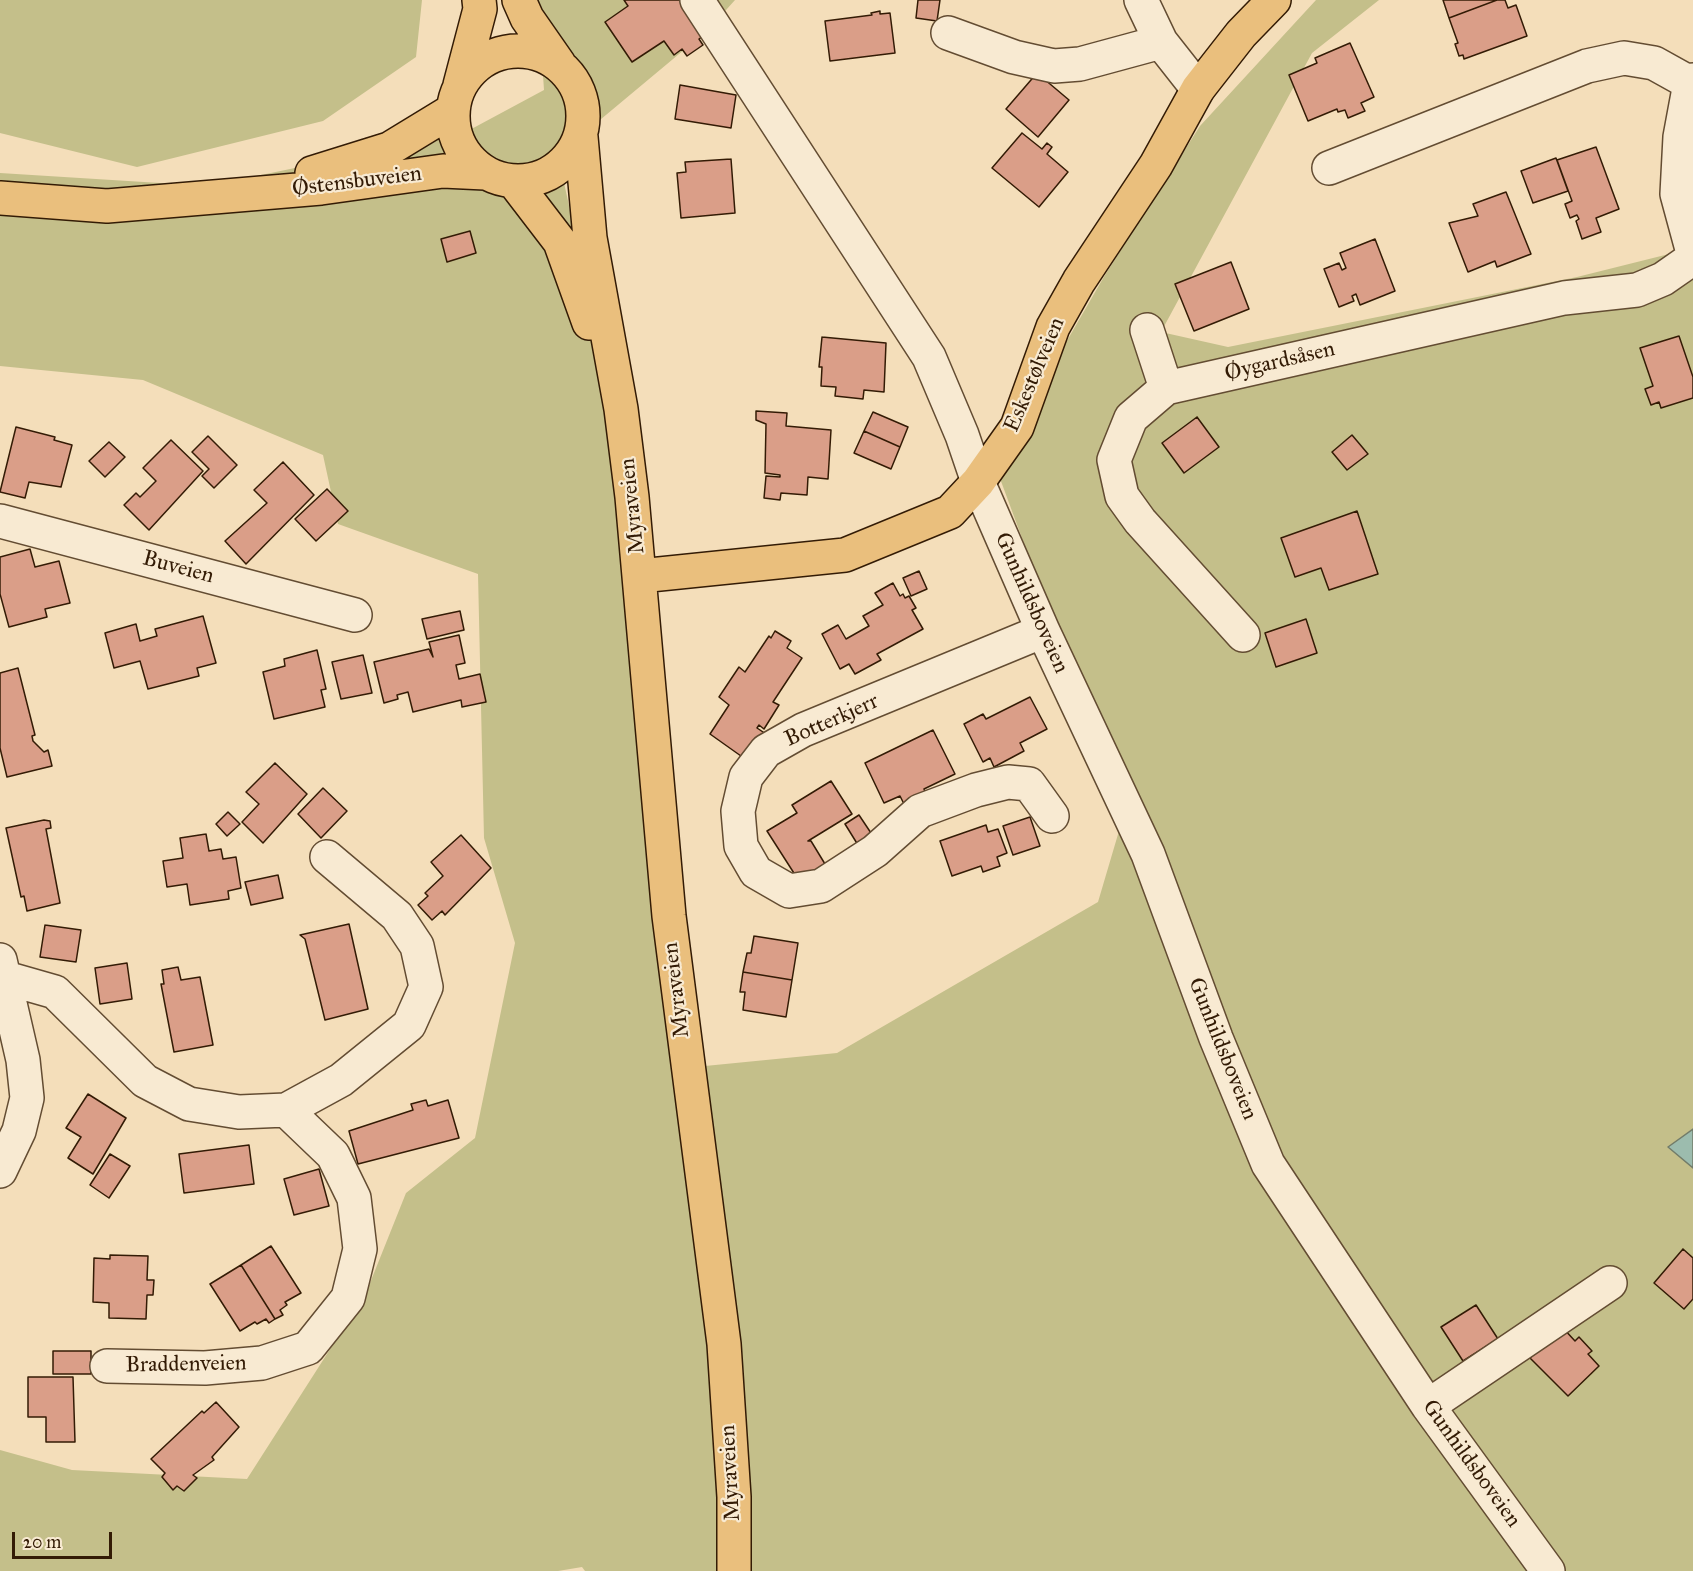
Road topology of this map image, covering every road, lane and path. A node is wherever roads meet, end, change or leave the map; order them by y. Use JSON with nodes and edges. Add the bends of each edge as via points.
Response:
{"nodes":[{"id":1,"x":479,"y":0,"type":"edge"},
{"id":2,"x":519,"y":0,"type":"edge"},
{"id":3,"x":698,"y":0,"type":"edge"},
{"id":4,"x":1141,"y":0,"type":"edge"},
{"id":5,"x":1274,"y":0,"type":"edge"},
{"id":6,"x":948,"y":33,"type":"dead end"},
{"id":7,"x":1161,"y":42,"type":"junction"},
{"id":8,"x":559,"y":64,"type":"junction"},
{"id":9,"x":1692,"y":81,"type":"edge"},
{"id":10,"x":1198,"y":89,"type":"junction"},
{"id":11,"x":457,"y":98,"type":"junction"},
{"id":12,"x":581,"y":136,"type":"junction"},
{"id":13,"x":1329,"y":168,"type":"dead end"},
{"id":14,"x":500,"y":177,"type":"junction"},
{"id":15,"x":230,"y":197,"type":"junction"},
{"id":16,"x":0,"y":198,"type":"edge"},
{"id":17,"x":1693,"y":253,"type":"edge"},
{"id":18,"x":1693,"y":258,"type":"edge"},
{"id":19,"x":1147,"y":330,"type":"dead end"},
{"id":20,"x":1166,"y":388,"type":"junction"},
{"id":21,"x":621,"y":409,"type":"junction"},
{"id":22,"x":978,"y":482,"type":"junction"},
{"id":23,"x":0,"y":521,"type":"edge"},
{"id":24,"x":640,"y":576,"type":"junction"},
{"id":25,"x":355,"y":615,"type":"dead end"},
{"id":26,"x":1043,"y":632,"type":"junction"},
{"id":27,"x":1243,"y":635,"type":"dead end"},
{"id":28,"x":1052,"y":816,"type":"dead end"},
{"id":29,"x":327,"y":857,"type":"dead end"},
{"id":30,"x":3,"y":968,"type":"edge"},
{"id":31,"x":286,"y":1110,"type":"junction"},
{"id":32,"x":0,"y":1171,"type":"edge"},
{"id":33,"x":1610,"y":1283,"type":"dead end"},
{"id":34,"x":107,"y":1366,"type":"dead end"},
{"id":35,"x":1428,"y":1406,"type":"junction"},
{"id":36,"x":734,"y":1571,"type":"edge"},
{"id":37,"x":1548,"y":1571,"type":"edge"}],
"edges":[{"from":1,"to":11,"type":"main road"},
{"from":2,"to":8,"type":"main road"},
{"from":3,"to":22,"type":"street","name":"Gunhildsboveien","via":[[929,357]]},
{"from":4,"to":7,"type":"street"},
{"from":5,"to":10,"type":"main road","name":"Eskestølveien","via":[[1241,34]]},
{"from":6,"to":7,"type":"street","via":[[1014,57],[1054,66],[1080,64]]},
{"from":7,"to":10,"type":"street"},
{"from":8,"to":11,"type":"main road","via":[[538,53],[508,51],[475,67]]},
{"from":8,"to":12,"type":"main road","via":[[576,84],[583,104]]},
{"from":9,"to":13,"type":"street","via":[[1654,63],[1624,58],[1587,66]]},
{"from":9,"to":17,"type":"street","via":[[1680,137],[1677,194]]},
{"from":10,"to":22,"type":"main road","name":"Eskestølveien","via":[[1156,165],[1053,327],[1017,427]]},
{"from":11,"to":14,"type":"main road","via":[[455,134],[466,155]]},
{"from":11,"to":15,"type":"main road","name":"Østensbuveien","via":[[389,149]]},
{"from":12,"to":14,"type":"main road","via":[[570,158],[539,178]]},
{"from":12,"to":21,"type":"main road","name":"Myraveien","via":[[590,238]]},
{"from":14,"to":15,"type":"main road","name":"Østensbuveien","via":[[443,171]]},
{"from":14,"to":21,"type":"main road","name":"Myraveien","via":[[560,242]]},
{"from":15,"to":16,"type":"main road","name":"Østensbuveien","via":[[107,206]]},
{"from":18,"to":20,"type":"street","name":"Øygardsåsen","via":[[1663,279],[1637,290],[1564,298]]},
{"from":19,"to":20,"type":"street"},
{"from":20,"to":27,"type":"street","name":"Øygardsåsen","via":[[1131,418],[1114,460],[1122,496]]},
{"from":21,"to":24,"type":"main road","name":"Myraveien"},
{"from":22,"to":24,"type":"main road","name":"Eskestølveien","via":[[950,512],[845,555]]},
{"from":22,"to":26,"type":"street","name":"Gunhildsboveien"},
{"from":23,"to":25,"type":"street","name":"Buveien"},
{"from":24,"to":36,"type":"main road","name":"Myraveien","via":[[669,916],[724,1344],[734,1497]]},
{"from":26,"to":28,"type":"street","name":"Botterkjerr","via":[[802,730],[766,751],[746,777],[738,811],[741,846],[756,872],[789,891],[821,886],[875,851],[920,811],[976,790],[1008,782],[1029,784]]},
{"from":26,"to":35,"type":"street","name":"Gunhildsboveien","via":[[1148,855],[1268,1164]]},
{"from":29,"to":31,"type":"street","via":[[397,916],[417,946],[426,987],[408,1025],[341,1080]]},
{"from":30,"to":31,"type":"street","via":[[55,992],[145,1081],[189,1104],[239,1112]]},
{"from":30,"to":32,"type":"street","via":[[27,1098],[19,1131]]},
{"from":31,"to":34,"type":"street","name":"Braddenveien","via":[[333,1155],[354,1198],[360,1249],[348,1298],[308,1348],[262,1363],[205,1368]]},
{"from":33,"to":35,"type":"street"},
{"from":35,"to":37,"type":"street","name":"Gunhildsboveien"}]}
